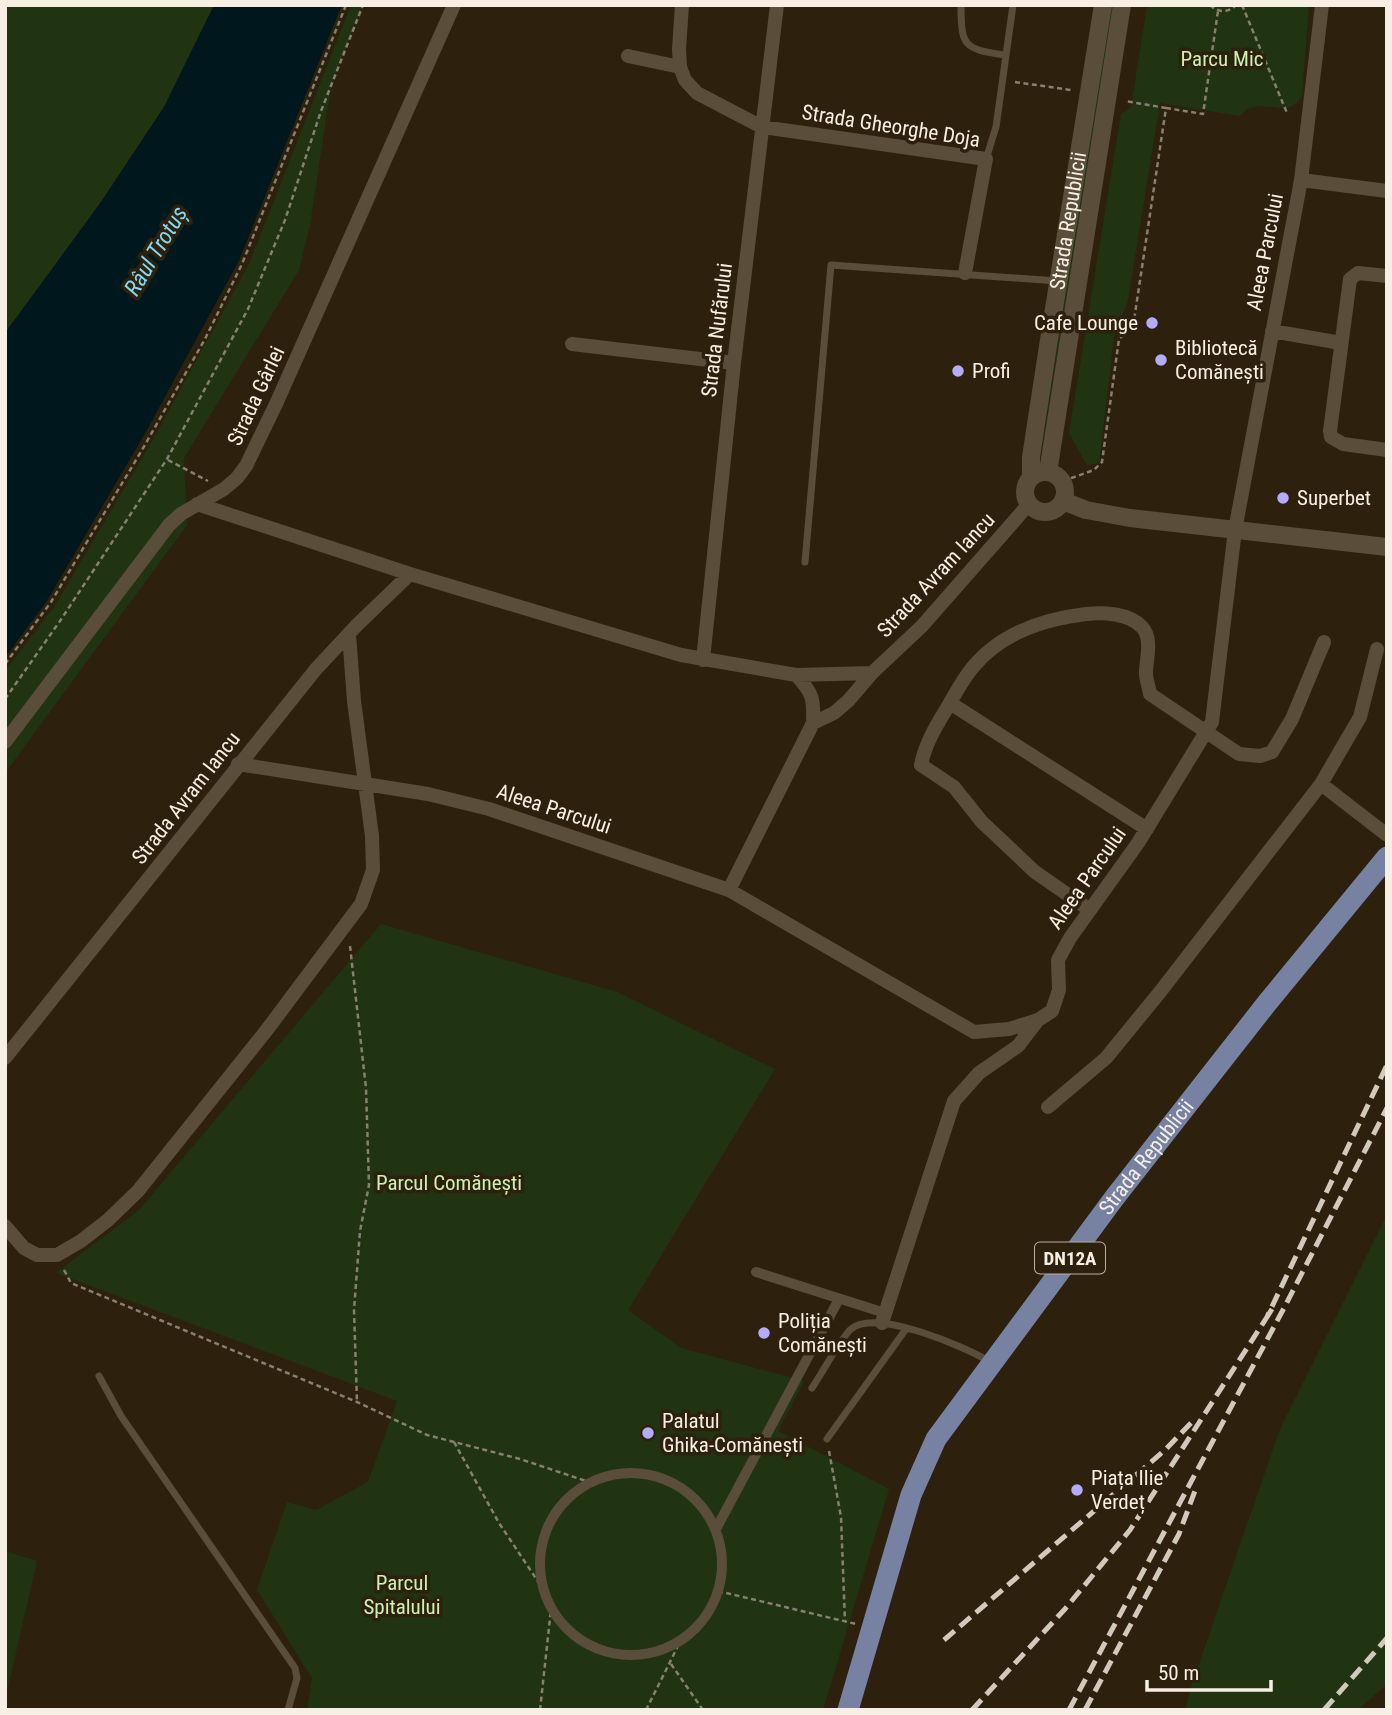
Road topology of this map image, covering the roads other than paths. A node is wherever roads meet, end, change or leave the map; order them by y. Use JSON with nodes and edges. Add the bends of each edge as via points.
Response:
{"nodes":[{"id":1,"x":454,"y":5,"type":"edge"},
{"id":2,"x":682,"y":5,"type":"edge"},
{"id":3,"x":777,"y":5,"type":"edge"},
{"id":4,"x":961,"y":5,"type":"edge"},
{"id":5,"x":1013,"y":5,"type":"edge"},
{"id":6,"x":1102,"y":5,"type":"edge"},
{"id":7,"x":1122,"y":5,"type":"edge"},
{"id":8,"x":1322,"y":5,"type":"edge"},
{"id":9,"x":1004,"y":55,"type":"junction"},
{"id":10,"x":628,"y":56,"type":"dead end"},
{"id":11,"x":680,"y":67,"type":"junction"},
{"id":12,"x":762,"y":127,"type":"junction"},
{"id":13,"x":986,"y":159,"type":"junction"},
{"id":14,"x":1301,"y":180,"type":"junction"},
{"id":15,"x":1387,"y":191,"type":"edge"},
{"id":16,"x":965,"y":273,"type":"junction"},
{"id":17,"x":1387,"y":276,"type":"edge"},
{"id":18,"x":1058,"y":281,"type":"junction"},
{"id":19,"x":1272,"y":331,"type":"junction"},
{"id":20,"x":1341,"y":343,"type":"junction"},
{"id":21,"x":572,"y":344,"type":"dead end"},
{"id":22,"x":734,"y":363,"type":"junction"},
{"id":23,"x":1387,"y":450,"type":"edge"},
{"id":24,"x":1047,"y":477,"type":"junction"},
{"id":25,"x":1063,"y":501,"type":"junction"},
{"id":26,"x":197,"y":504,"type":"junction"},
{"id":27,"x":1029,"y":504,"type":"junction"},
{"id":28,"x":1235,"y":530,"type":"junction"},
{"id":29,"x":1387,"y":547,"type":"edge"},
{"id":30,"x":805,"y":562,"type":"dead end"},
{"id":31,"x":410,"y":574,"type":"junction"},
{"id":32,"x":349,"y":634,"type":"junction"},
{"id":33,"x":1324,"y":642,"type":"dead end"},
{"id":34,"x":1377,"y":649,"type":"dead end"},
{"id":35,"x":703,"y":660,"type":"junction"},
{"id":36,"x":872,"y":673,"type":"junction"},
{"id":37,"x":796,"y":676,"type":"junction"},
{"id":38,"x":950,"y":703,"type":"junction"},
{"id":39,"x":813,"y":723,"type":"junction"},
{"id":40,"x":1208,"y":731,"type":"junction"},
{"id":41,"x":5,"y":742,"type":"edge"},
{"id":42,"x":238,"y":764,"type":"junction"},
{"id":43,"x":1321,"y":783,"type":"junction"},
{"id":44,"x":366,"y":785,"type":"junction"},
{"id":45,"x":1147,"y":829,"type":"junction"},
{"id":46,"x":1387,"y":835,"type":"edge"},
{"id":47,"x":1387,"y":857,"type":"edge"},
{"id":48,"x":729,"y":890,"type":"junction"},
{"id":49,"x":1090,"y":910,"type":"junction"},
{"id":50,"x":1038,"y":1020,"type":"junction"},
{"id":51,"x":5,"y":1058,"type":"edge"},
{"id":52,"x":1048,"y":1107,"type":"dead end"},
{"id":53,"x":5,"y":1226,"type":"edge"},
{"id":54,"x":756,"y":1272,"type":"dead end"},
{"id":55,"x":839,"y":1298,"type":"junction"},
{"id":56,"x":884,"y":1318,"type":"junction"},
{"id":57,"x":906,"y":1329,"type":"junction"},
{"id":58,"x":991,"y":1363,"type":"junction"},
{"id":59,"x":99,"y":1376,"type":"dead end"},
{"id":60,"x":812,"y":1388,"type":"dead end"},
{"id":61,"x":827,"y":1439,"type":"road end"},
{"id":62,"x":716,"y":1529,"type":"junction"},
{"id":63,"x":288,"y":1710,"type":"edge"},
{"id":64,"x":848,"y":1710,"type":"edge"}],
"edges":[{"from":1,"to":26,"type":"street","name":"Strada Gârlei","via":[[246,466],[224,489]]},
{"from":2,"to":11,"type":"street"},
{"from":3,"to":12,"type":"street","name":"Strada Nufărului"},
{"from":4,"to":9,"type":"lane","via":[[963,39],[981,52]]},
{"from":5,"to":9,"type":"lane"},
{"from":6,"to":18,"type":"street","name":"Strada Republicii"},
{"from":7,"to":24,"type":"street","name":"Strada Republicii"},
{"from":8,"to":14,"type":"street","name":"Aleea Parcului"},
{"from":9,"to":13,"type":"lane","via":[[996,127]]},
{"from":10,"to":11,"type":"street"},
{"from":11,"to":12,"type":"street","name":"Strada Gheorghe Doja","via":[[697,93]]},
{"from":12,"to":13,"type":"street","name":"Strada Gheorghe Doja"},
{"from":12,"to":22,"type":"street","name":"Strada Nufărului"},
{"from":13,"to":16,"type":"street","name":"Strada Gheorghe Doja"},
{"from":14,"to":15,"type":"street"},
{"from":14,"to":19,"type":"street","name":"Aleea Parcului"},
{"from":16,"to":18,"type":"lane"},
{"from":16,"to":30,"type":"lane","via":[[831,265]]},
{"from":17,"to":20,"type":"street","via":[[1358,273],[1350,279]]},
{"from":18,"to":24,"type":"street","name":"Strada Republicii","via":[[1031,457]]},
{"from":19,"to":20,"type":"street"},
{"from":19,"to":28,"type":"street","name":"Aleea Parcului"},
{"from":20,"to":23,"type":"street","via":[[1331,437],[1343,444]]},
{"from":21,"to":22,"type":"street"},
{"from":22,"to":35,"type":"street","name":"Strada Nufărului"},
{"from":24,"to":25,"type":"street","via":[[1065,495]]},
{"from":24,"to":27,"type":"street","via":[[1025,488]]},
{"from":25,"to":27,"type":"street","via":[[1047,512]]},
{"from":25,"to":28,"type":"street","via":[[1121,517]]},
{"from":26,"to":31,"type":"street"},
{"from":26,"to":41,"type":"street","name":"Strada Gârlei","via":[[169,525]]},
{"from":27,"to":36,"type":"street","name":"Strada Avram Iancu","via":[[922,626]]},
{"from":28,"to":29,"type":"street"},
{"from":28,"to":40,"type":"street","name":"Aleea Parcului"},
{"from":31,"to":32,"type":"street","name":"Strada Avram Iancu"},
{"from":31,"to":35,"type":"street"},
{"from":32,"to":42,"type":"street","name":"Strada Avram Iancu"},
{"from":32,"to":44,"type":"street"},
{"from":33,"to":40,"type":"street","via":[[1292,719],[1272,752],[1260,757],[1239,754]]},
{"from":34,"to":43,"type":"street","via":[[1360,717]]},
{"from":35,"to":37,"type":"street"},
{"from":36,"to":37,"type":"street"},
{"from":36,"to":39,"type":"street","name":"Strada Avram Iancu","via":[[834,713]]},
{"from":37,"to":39,"type":"street","via":[[814,701]]},
{"from":38,"to":40,"type":"street","via":[[974,666],[1001,642],[1027,627],[1102,612],[1142,627],[1148,643],[1150,694]]},
{"from":38,"to":45,"type":"street"},
{"from":38,"to":49,"type":"street","via":[[921,765],[954,787],[982,822],[1035,872]]},
{"from":39,"to":48,"type":"street"},
{"from":40,"to":45,"type":"street","name":"Aleea Parcului"},
{"from":42,"to":44,"type":"street","name":"Aleea Parcului"},
{"from":42,"to":51,"type":"street","name":"Strada Avram Iancu"},
{"from":43,"to":46,"type":"street"},
{"from":43,"to":52,"type":"street","via":[[1106,1058]]},
{"from":44,"to":48,"type":"street","name":"Aleea Parcului","via":[[489,809]]},
{"from":44,"to":53,"type":"street","via":[[373,870],[361,904],[138,1191],[108,1220],[57,1255],[37,1255],[24,1248]]},
{"from":45,"to":49,"type":"street","name":"Aleea Parcului"},
{"from":47,"to":58,"type":"main road","name":"Strada Republicii","number":"DN12A","via":[[1183,1109]]},
{"from":48,"to":50,"type":"street","name":"Aleea Parcului","via":[[974,1032],[1009,1029]]},
{"from":49,"to":50,"type":"street","name":"Aleea Parcului","via":[[1058,960],[1059,990],[1052,1011]]},
{"from":50,"to":56,"type":"street","via":[[1018,1046],[979,1073],[954,1101]]},
{"from":54,"to":55,"type":"street"},
{"from":55,"to":56,"type":"street"},
{"from":55,"to":62,"type":"street"},
{"from":56,"to":57,"type":"lane"},
{"from":56,"to":60,"type":"lane","via":[[851,1329]]},
{"from":57,"to":58,"type":"lane","via":[[970,1349]]},
{"from":57,"to":61,"type":"lane"},
{"from":58,"to":64,"type":"main road","name":"Strada Republicii","number":"DN12A","via":[[926,1457]]},
{"from":59,"to":63,"type":"lane","via":[[121,1416],[295,1668],[297,1678]]},
{"from":62,"to":62,"type":"street","via":[[722,1559],[718,1591],[704,1619],[681,1640],[652,1653],[613,1653],[594,1648],[569,1632],[551,1609],[540,1581],[540,1552],[548,1523],[565,1499],[589,1482],[617,1472],[646,1473],[674,1482],[699,1502]]}]}
